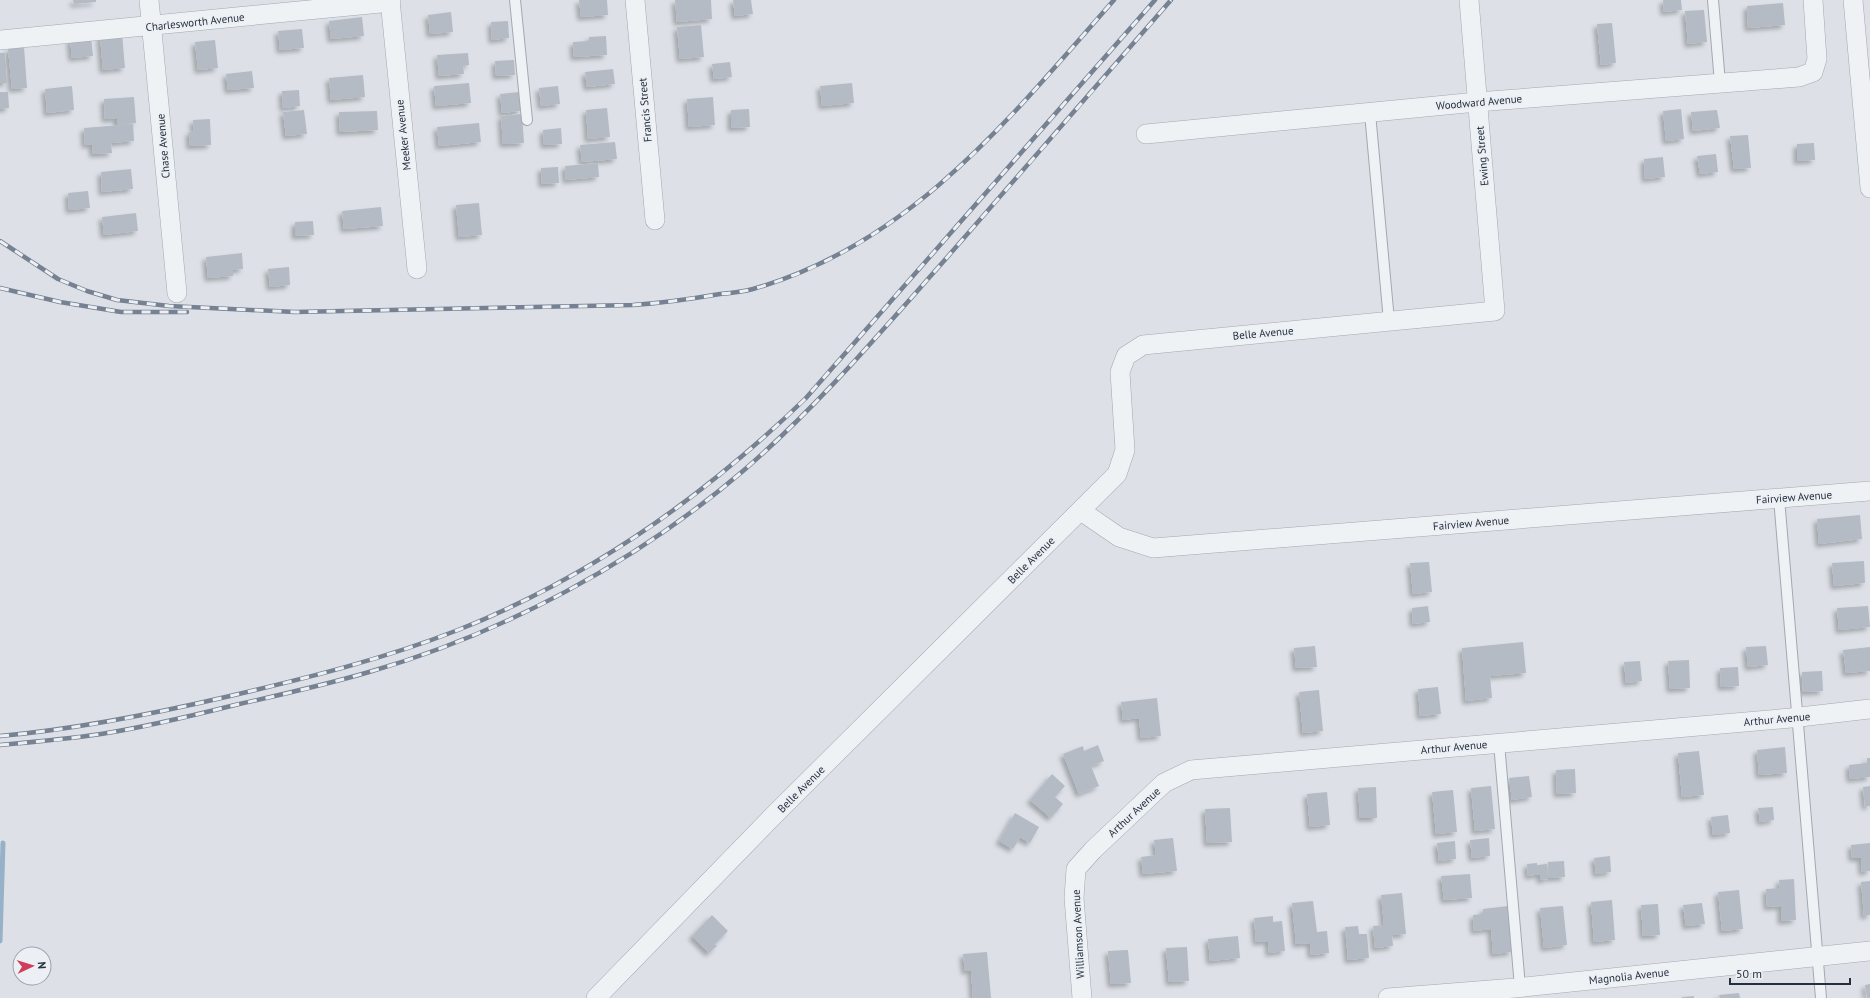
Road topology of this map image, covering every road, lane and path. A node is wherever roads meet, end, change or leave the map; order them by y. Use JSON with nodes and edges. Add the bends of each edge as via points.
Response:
{"nodes":[{"id":1,"x":149,"y":0,"type":"edge"},
{"id":2,"x":515,"y":0,"type":"edge"},
{"id":3,"x":635,"y":0,"type":"edge"},
{"id":4,"x":1469,"y":0,"type":"edge"},
{"id":5,"x":1713,"y":0,"type":"edge"},
{"id":6,"x":1813,"y":0,"type":"edge"},
{"id":7,"x":1853,"y":0,"type":"edge"},
{"id":8,"x":390,"y":1,"type":"edge"},
{"id":9,"x":152,"y":27,"type":"junction"},
{"id":10,"x":0,"y":40,"type":"edge"},
{"id":11,"x":1720,"y":83,"type":"junction"},
{"id":12,"x":1477,"y":102,"type":"junction"},
{"id":13,"x":1370,"y":113,"type":"junction"},
{"id":14,"x":526,"y":120,"type":"dead end"},
{"id":15,"x":1146,"y":134,"type":"dead end"},
{"id":16,"x":1870,"y":188,"type":"edge"},
{"id":17,"x":655,"y":220,"type":"dead end"},
{"id":18,"x":417,"y":269,"type":"dead end"},
{"id":19,"x":177,"y":293,"type":"dead end"},
{"id":20,"x":1495,"y":312,"type":"joint"},
{"id":21,"x":1389,"y":322,"type":"junction"},
{"id":22,"x":1870,"y":492,"type":"edge"},
{"id":23,"x":1779,"y":498,"type":"junction"},
{"id":24,"x":1081,"y":511,"type":"junction"},
{"id":25,"x":1870,"y":709,"type":"edge"},
{"id":26,"x":1798,"y":717,"type":"junction"},
{"id":27,"x":1499,"y":743,"type":"junction"},
{"id":28,"x":1076,"y":869,"type":"joint"},
{"id":29,"x":1870,"y":951,"type":"edge"},
{"id":30,"x":1818,"y":956,"type":"junction"},
{"id":31,"x":1520,"y":987,"type":"junction"},
{"id":32,"x":596,"y":998,"type":"edge"},
{"id":33,"x":1082,"y":998,"type":"edge"},
{"id":34,"x":1388,"y":998,"type":"edge"},
{"id":35,"x":1821,"y":998,"type":"edge"}],
"edges":[{"from":1,"to":9,"type":"street","name":"Chase Avenue"},
{"from":2,"to":14,"type":"lane"},
{"from":3,"to":17,"type":"street","name":"Francis Street"},
{"from":4,"to":12,"type":"street","name":"Ewing Street"},
{"from":5,"to":11,"type":"lane"},
{"from":6,"to":11,"type":"street","name":"Woodward Avenue","via":[[1817,59],[1813,72],[1799,76]]},
{"from":7,"to":16,"type":"street"},
{"from":8,"to":9,"type":"street","name":"Charlesworth Avenue"},
{"from":8,"to":18,"type":"street","name":"Meeker Avenue"},
{"from":9,"to":10,"type":"street","name":"Charlesworth Avenue"},
{"from":9,"to":19,"type":"street","name":"Chase Avenue"},
{"from":11,"to":12,"type":"street","name":"Woodward Avenue"},
{"from":12,"to":13,"type":"street","name":"Woodward Avenue"},
{"from":12,"to":20,"type":"street","name":"Ewing Street"},
{"from":13,"to":15,"type":"street","name":"Woodward Avenue"},
{"from":13,"to":21,"type":"lane"},
{"from":20,"to":21,"type":"street","name":"Belle Avenue"},
{"from":21,"to":24,"type":"street","name":"Belle Avenue","via":[[1143,345],[1126,356],[1120,372],[1125,450],[1117,474]]},
{"from":22,"to":23,"type":"street","name":"Fairview Avenue"},
{"from":23,"to":24,"type":"street","name":"Fairview Avenue","via":[[1153,548],[1119,537]]},
{"from":23,"to":26,"type":"lane"},
{"from":24,"to":32,"type":"street","name":"Belle Avenue","via":[[777,812]]},
{"from":25,"to":26,"type":"street","name":"Arthur Avenue"},
{"from":26,"to":27,"type":"street","name":"Arthur Avenue"},
{"from":26,"to":30,"type":"lane"},
{"from":27,"to":28,"type":"street","name":"Arthur Avenue","via":[[1191,770],[1164,783]]},
{"from":27,"to":31,"type":"lane"},
{"from":28,"to":33,"type":"street","name":"Williamson Avenue","via":[[1074,898]]},
{"from":29,"to":30,"type":"street","name":"Magnolia Avenue"},
{"from":30,"to":31,"type":"street","name":"Magnolia Avenue"},
{"from":30,"to":35,"type":"lane"},
{"from":31,"to":34,"type":"street","name":"Magnolia Avenue"}]}
